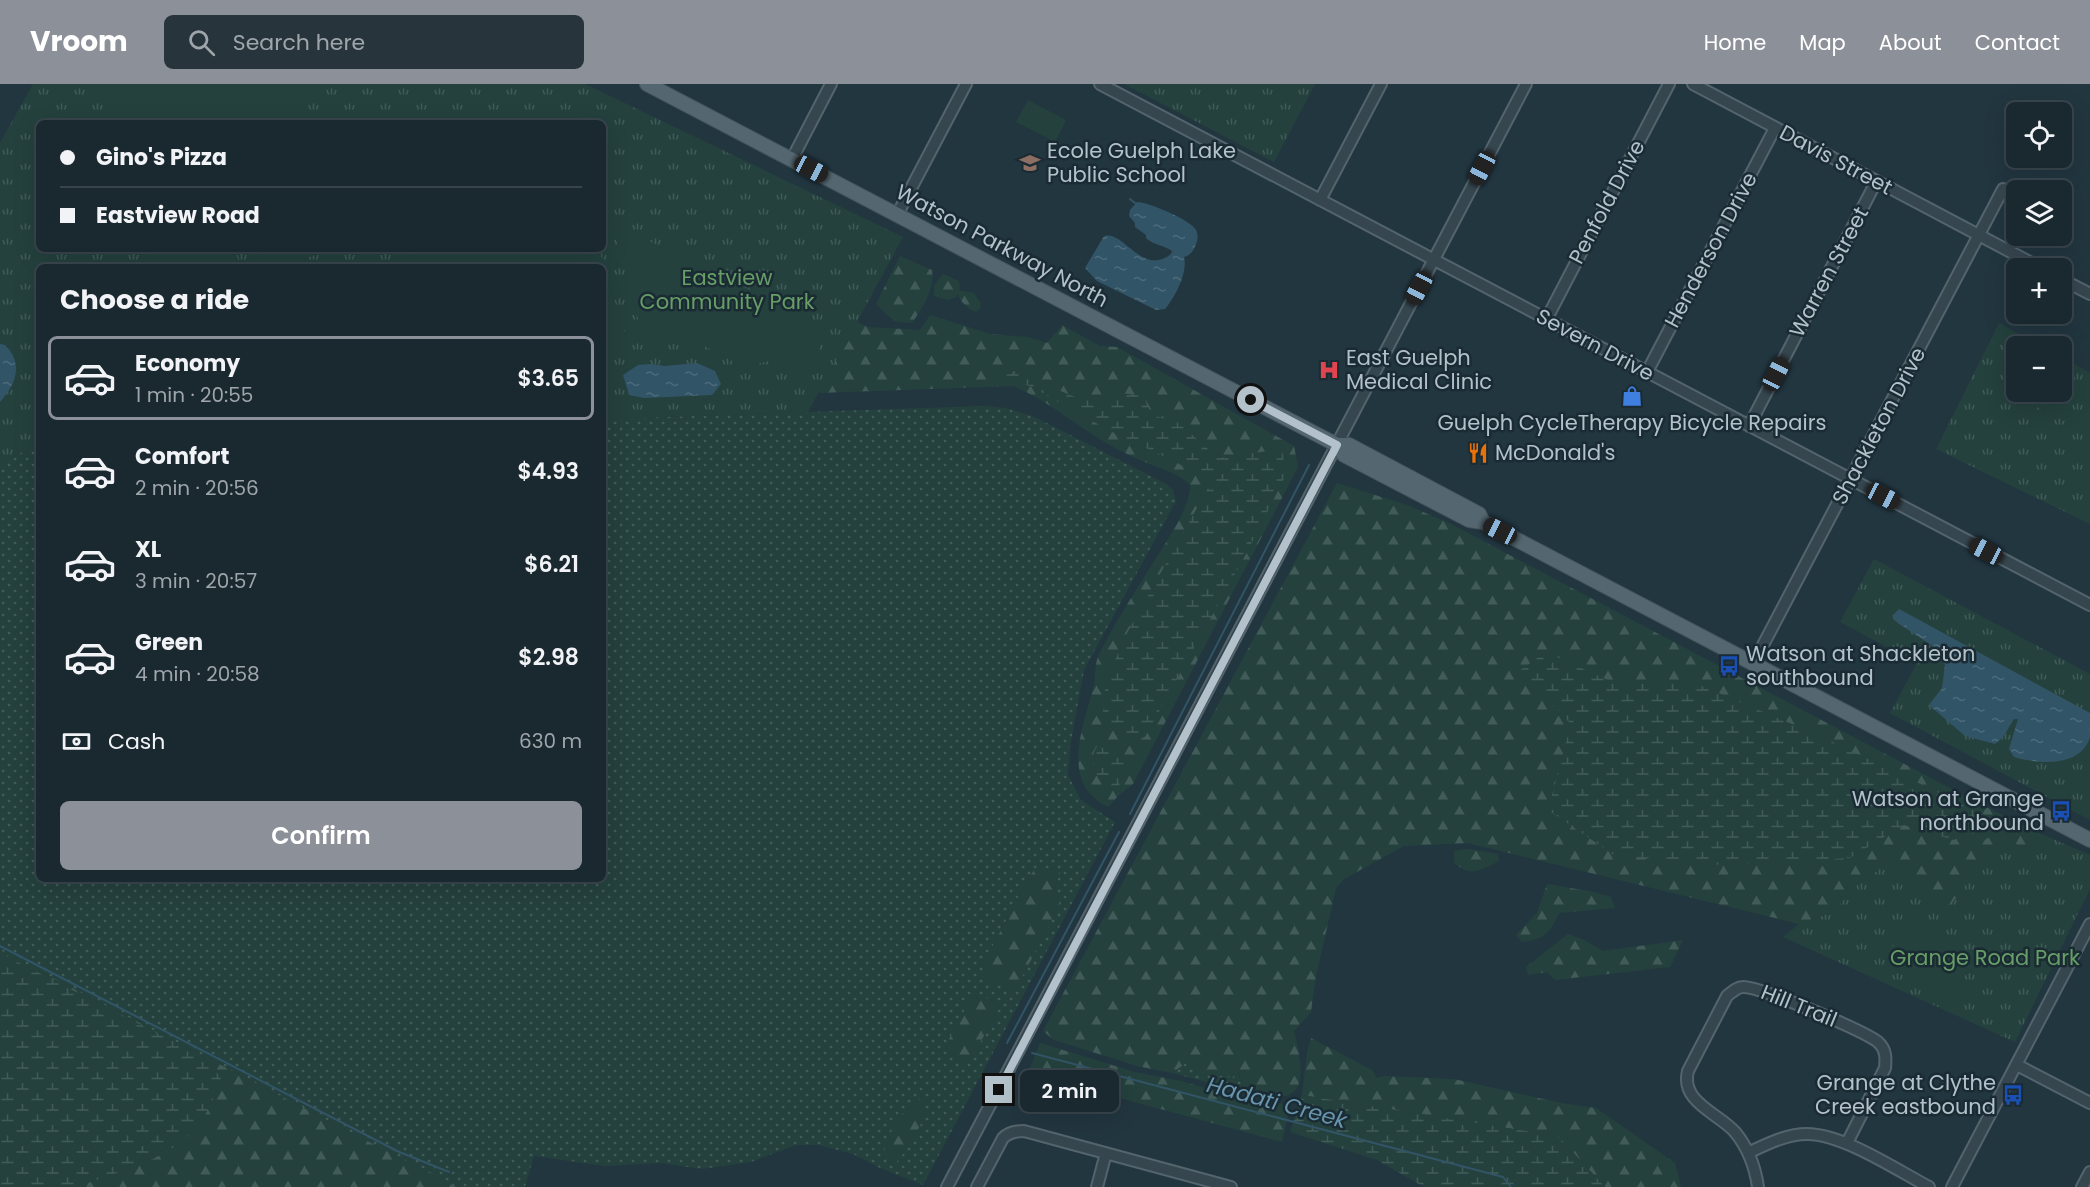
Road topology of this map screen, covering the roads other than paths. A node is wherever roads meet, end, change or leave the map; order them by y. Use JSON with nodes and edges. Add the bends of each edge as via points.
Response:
{"nodes":[{"id":1,"x":647,"y":84,"type":"edge"},
{"id":2,"x":831,"y":84,"type":"edge"},
{"id":3,"x":966,"y":84,"type":"edge"},
{"id":4,"x":1100,"y":84,"type":"edge"},
{"id":5,"x":1381,"y":84,"type":"edge"},
{"id":6,"x":1526,"y":84,"type":"edge"},
{"id":7,"x":1669,"y":84,"type":"edge"},
{"id":8,"x":1693,"y":84,"type":"edge"},
{"id":9,"x":1775,"y":128,"type":"junction"},
{"id":10,"x":792,"y":159,"type":"junction"},
{"id":11,"x":1876,"y":182,"type":"junction"},
{"id":12,"x":2003,"y":189,"type":"dead end"},
{"id":13,"x":1320,"y":200,"type":"junction"},
{"id":14,"x":897,"y":215,"type":"junction"},
{"id":15,"x":1978,"y":236,"type":"junction"},
{"id":16,"x":2021,"y":258,"type":"edge"},
{"id":17,"x":1433,"y":260,"type":"junction"},
{"id":18,"x":2072,"y":285,"type":"edge"},
{"id":19,"x":2090,"y":294,"type":"edge"},
{"id":20,"x":1546,"y":320,"type":"junction"},
{"id":21,"x":1647,"y":372,"type":"junction"},
{"id":22,"x":1749,"y":426,"type":"junction"},
{"id":23,"x":1337,"y":445,"type":"junction"},
{"id":24,"x":1851,"y":480,"type":"junction"},
{"id":25,"x":2090,"y":605,"type":"edge"},
{"id":26,"x":1753,"y":664,"type":"junction"},
{"id":27,"x":2090,"y":840,"type":"edge"},
{"id":28,"x":2090,"y":924,"type":"edge"},
{"id":29,"x":2017,"y":1065,"type":"junction"},
{"id":30,"x":2090,"y":1103,"type":"edge"},
{"id":31,"x":1846,"y":1143,"type":"junction"},
{"id":32,"x":1749,"y":1152,"type":"junction"},
{"id":33,"x":1106,"y":1153,"type":"junction"},
{"id":34,"x":2090,"y":1172,"type":"edge"},
{"id":35,"x":947,"y":1187,"type":"edge"},
{"id":36,"x":977,"y":1187,"type":"edge"},
{"id":37,"x":1097,"y":1187,"type":"edge"},
{"id":38,"x":1231,"y":1187,"type":"edge"},
{"id":39,"x":1758,"y":1187,"type":"edge"},
{"id":40,"x":1929,"y":1187,"type":"edge"},
{"id":41,"x":1952,"y":1187,"type":"edge"},
{"id":42,"x":2082,"y":1187,"type":"edge"}],
"edges":[{"from":1,"to":10,"type":"main road","name":"Watson Parkway North"},
{"from":2,"to":10,"type":"street"},
{"from":3,"to":14,"type":"street"},
{"from":4,"to":13,"type":"street","name":"Severn Drive"},
{"from":5,"to":13,"type":"street"},
{"from":6,"to":17,"type":"street"},
{"from":7,"to":20,"type":"street","name":"Penfold Drive"},
{"from":8,"to":9,"type":"street","name":"Davis Street"},
{"from":9,"to":11,"type":"street","name":"Davis Street"},
{"from":9,"to":21,"type":"street","name":"Henderson Drive"},
{"from":10,"to":14,"type":"main road","name":"Watson Parkway North"},
{"from":11,"to":15,"type":"street","name":"Davis Street"},
{"from":11,"to":22,"type":"street","name":"Warren Street"},
{"from":12,"to":15,"type":"street","name":"Shackleton Drive"},
{"from":13,"to":17,"type":"street","name":"Severn Drive"},
{"from":14,"to":23,"type":"main road","name":"Watson Parkway North"},
{"from":15,"to":16,"type":"street","name":"Davis Street"},
{"from":15,"to":24,"type":"street","name":"Shackleton Drive"},
{"from":17,"to":20,"type":"street","name":"Severn Drive"},
{"from":17,"to":23,"type":"street"},
{"from":18,"to":19,"type":"street"},
{"from":20,"to":21,"type":"street","name":"Severn Drive"},
{"from":21,"to":22,"type":"street","name":"Severn Drive"},
{"from":22,"to":24,"type":"street","name":"Severn Drive"},
{"from":23,"to":26,"type":"main road","name":"Watson Parkway North","via":[[1344,455],[1469,520],[1483,522]]},
{"from":23,"to":35,"type":"street"},
{"from":24,"to":25,"type":"street","name":"Severn Drive"},
{"from":24,"to":26,"type":"street","name":"Shackleton Drive"},
{"from":26,"to":27,"type":"main road","name":"Watson Parkway North"},
{"from":28,"to":29,"type":"street"},
{"from":29,"to":30,"type":"street"},
{"from":29,"to":41,"type":"street"},
{"from":31,"to":32,"type":"street","via":[[1807,1134]]},
{"from":31,"to":32,"type":"street","name":"Hill Trail","via":[[1885,1068],[1883,1049],[1832,1018],[1745,987],[1727,996],[1685,1082],[1693,1099],[1734,1131]]},
{"from":31,"to":40,"type":"street"},
{"from":32,"to":39,"type":"street","name":"Hill Trail"},
{"from":33,"to":36,"type":"street","via":[[1016,1131],[1000,1142]]},
{"from":33,"to":37,"type":"street"},
{"from":33,"to":38,"type":"street"},
{"from":34,"to":42,"type":"street"}]}
